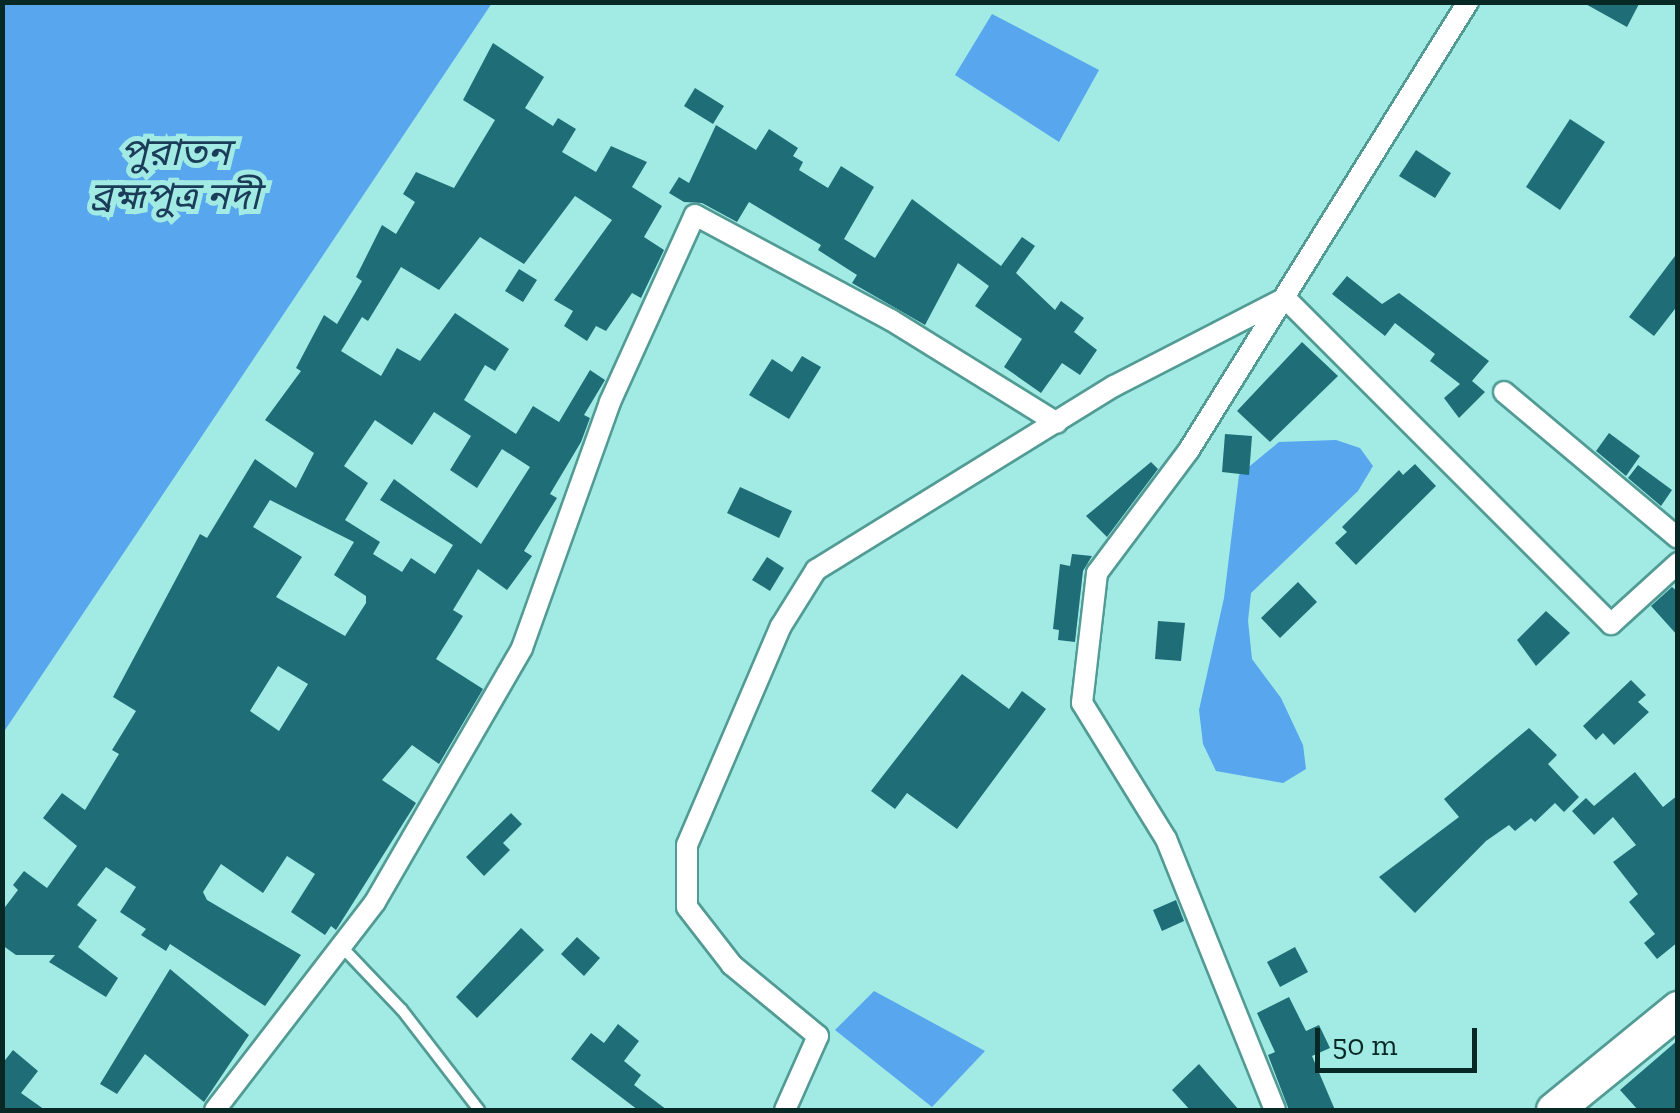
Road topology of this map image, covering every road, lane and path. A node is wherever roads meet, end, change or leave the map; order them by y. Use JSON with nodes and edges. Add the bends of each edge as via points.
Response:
{"nodes":[{"id":1,"x":1468,"y":2,"type":"edge"},
{"id":2,"x":1286,"y":298,"type":"junction"},
{"id":3,"x":1504,"y":392,"type":"dead end"},
{"id":4,"x":1057,"y":423,"type":"junction"},
{"id":5,"x":1678,"y":538,"type":"edge"},
{"id":6,"x":1678,"y":563,"type":"edge"},
{"id":7,"x":342,"y":946,"type":"junction"},
{"id":8,"x":1678,"y":1009,"type":"edge"},
{"id":9,"x":215,"y":1110,"type":"edge"},
{"id":10,"x":479,"y":1110,"type":"edge"},
{"id":11,"x":786,"y":1110,"type":"edge"},
{"id":12,"x":1275,"y":1110,"type":"edge"},
{"id":13,"x":1554,"y":1110,"type":"edge"}],
"edges":[{"from":1,"to":2,"type":"street"},
{"from":2,"to":4,"type":"street"},
{"from":2,"to":6,"type":"street","via":[[1611,624]]},
{"from":2,"to":12,"type":"street","via":[[1190,450],[1098,573],[1082,703],[1166,838]]},
{"from":3,"to":5,"type":"street"},
{"from":4,"to":7,"type":"street","via":[[891,320],[695,216],[610,402],[522,648],[375,902]]},
{"from":4,"to":11,"type":"street","via":[[816,570],[781,626],[687,845],[687,906],[732,966],[818,1036]]},
{"from":7,"to":9,"type":"street"},
{"from":7,"to":10,"type":"lane","via":[[402,1010]]},
{"from":8,"to":13,"type":"highway"}]}
